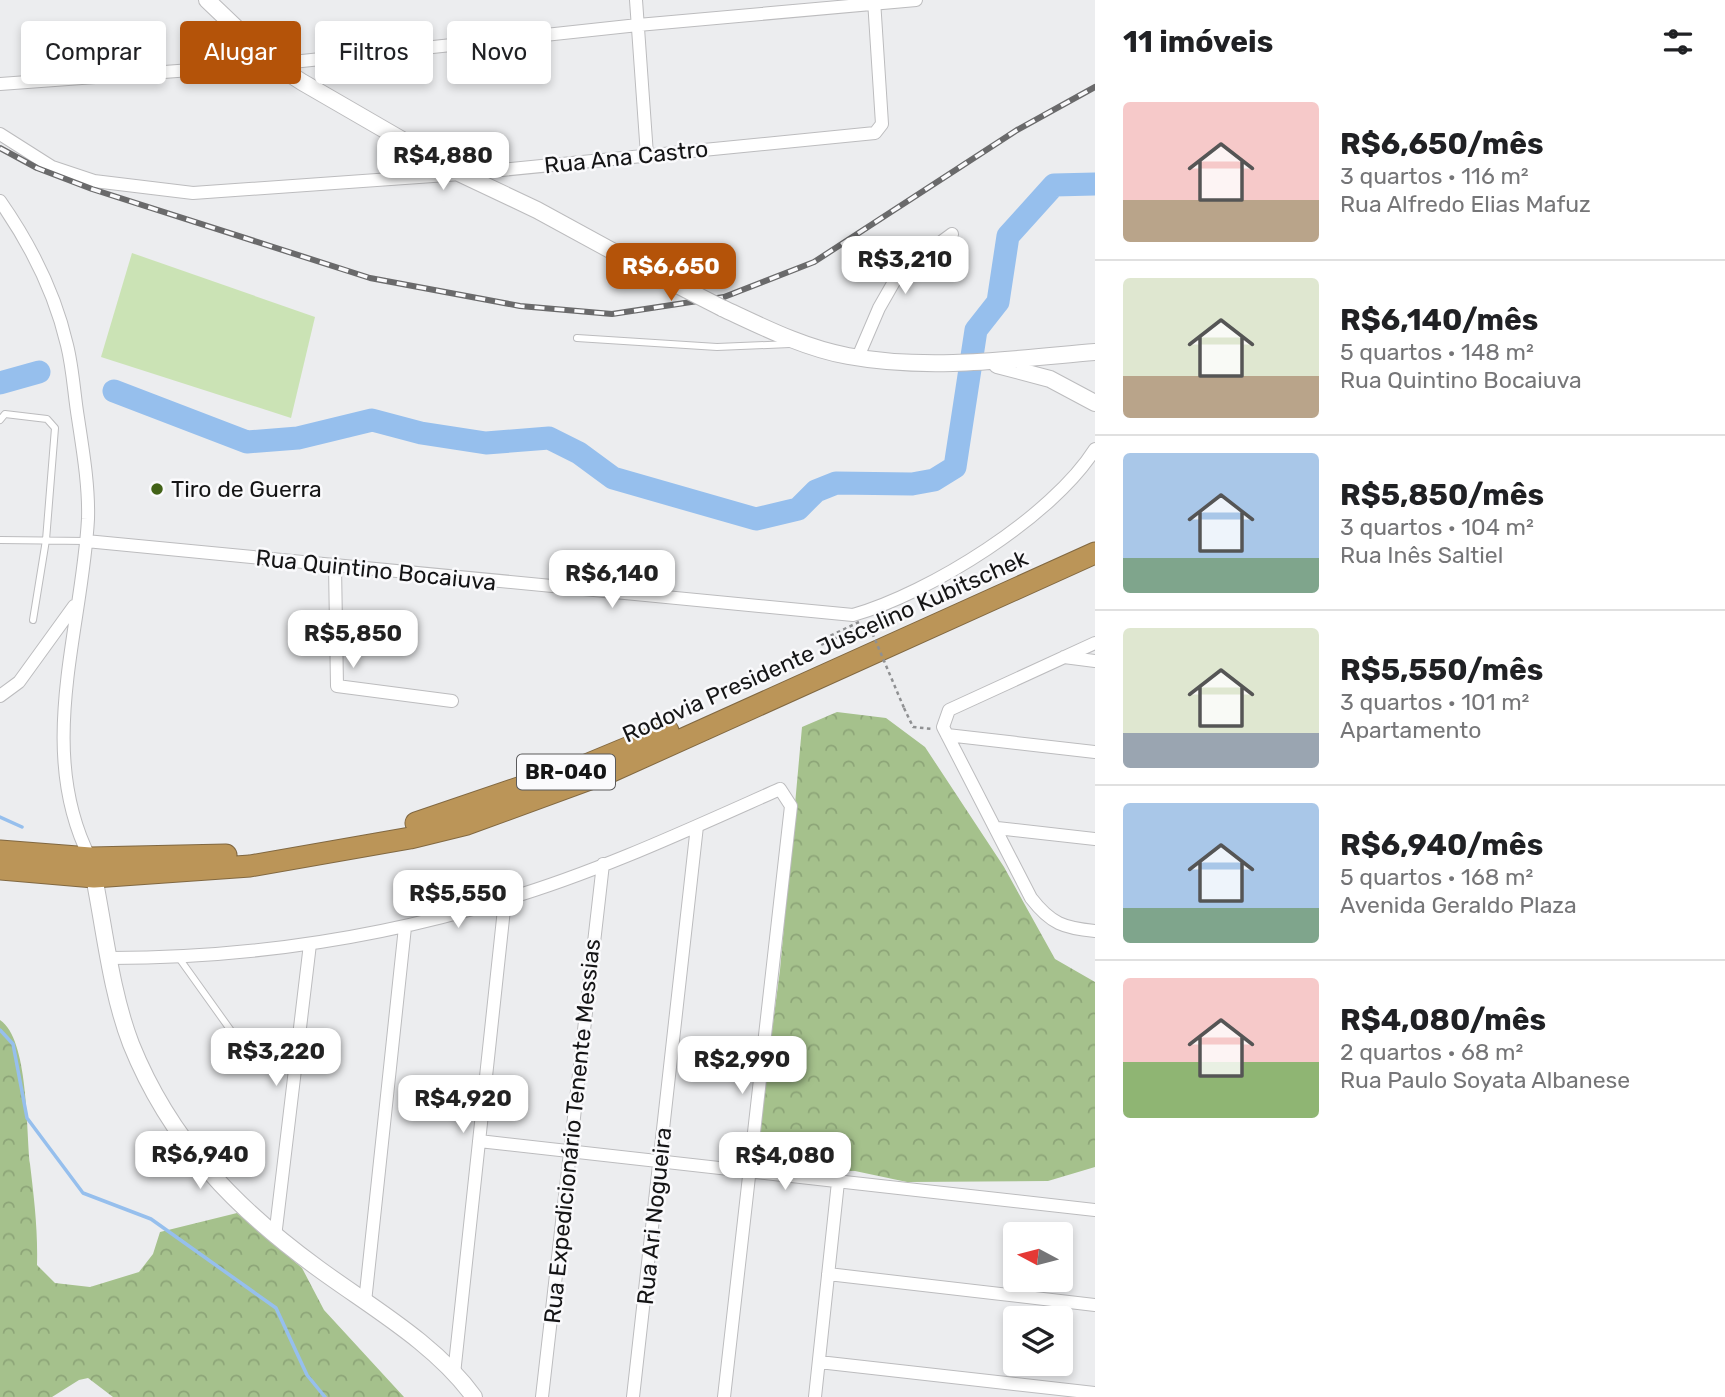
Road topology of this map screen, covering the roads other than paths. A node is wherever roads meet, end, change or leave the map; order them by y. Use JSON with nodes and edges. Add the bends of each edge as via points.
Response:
{"nodes":[{"id":1,"x":208,"y":0,"type":"edge"},
{"id":2,"x":636,"y":0,"type":"edge"},
{"id":3,"x":916,"y":0,"type":"edge"},
{"id":4,"x":874,"y":2,"type":"edge"},
{"id":5,"x":230,"y":21,"type":"edge"},
{"id":6,"x":638,"y":25,"type":"junction"},
{"id":7,"x":301,"y":61,"type":"edge"},
{"id":8,"x":180,"y":71,"type":"edge"},
{"id":9,"x":301,"y":80,"type":"edge"},
{"id":10,"x":0,"y":84,"type":"edge"},
{"id":11,"x":0,"y":134,"type":"edge"},
{"id":12,"x":647,"y":155,"type":"junction"},
{"id":13,"x":461,"y":174,"type":"junction"},
{"id":14,"x":0,"y":201,"type":"edge"},
{"id":15,"x":951,"y":234,"type":"dead end"},
{"id":16,"x":577,"y":338,"type":"dead end"},
{"id":17,"x":802,"y":344,"type":"junction"},
{"id":18,"x":1095,"y":352,"type":"edge"},
{"id":19,"x":858,"y":357,"type":"junction"},
{"id":20,"x":984,"y":362,"type":"junction"},
{"id":21,"x":1095,"y":403,"type":"edge"},
{"id":22,"x":0,"y":420,"type":"edge"},
{"id":23,"x":1095,"y":449,"type":"edge"},
{"id":24,"x":1095,"y":462,"type":"edge"},
{"id":25,"x":1082,"y":469,"type":"junction"},
{"id":26,"x":0,"y":540,"type":"edge"},
{"id":27,"x":46,"y":540,"type":"junction"},
{"id":28,"x":1095,"y":540,"type":"edge"},
{"id":29,"x":86,"y":541,"type":"junction"},
{"id":30,"x":1095,"y":553,"type":"edge"},
{"id":31,"x":335,"y":566,"type":"junction"},
{"id":32,"x":76,"y":603,"type":"junction"},
{"id":33,"x":33,"y":620,"type":"dead end"},
{"id":34,"x":1095,"y":643,"type":"edge"},
{"id":35,"x":1063,"y":657,"type":"junction"},
{"id":36,"x":1095,"y":661,"type":"edge"},
{"id":37,"x":0,"y":696,"type":"edge"},
{"id":38,"x":452,"y":701,"type":"dead end"},
{"id":39,"x":945,"y":731,"type":"junction"},
{"id":40,"x":1095,"y":752,"type":"edge"},
{"id":41,"x":697,"y":826,"type":"junction"},
{"id":42,"x":997,"y":828,"type":"junction"},
{"id":43,"x":1095,"y":839,"type":"edge"},
{"id":44,"x":0,"y":851,"type":"edge"},
{"id":45,"x":603,"y":864,"type":"junction"},
{"id":46,"x":92,"y":868,"type":"junction"},
{"id":47,"x":0,"y":869,"type":"edge"},
{"id":48,"x":505,"y":900,"type":"junction"},
{"id":49,"x":405,"y":926,"type":"junction"},
{"id":50,"x":1095,"y":931,"type":"edge"},
{"id":51,"x":310,"y":944,"type":"junction"},
{"id":52,"x":110,"y":958,"type":"junction"},
{"id":53,"x":179,"y":958,"type":"junction"},
{"id":54,"x":257,"y":1067,"type":"dead end"},
{"id":55,"x":479,"y":1141,"type":"junction"},
{"id":56,"x":570,"y":1151,"type":"junction"},
{"id":57,"x":660,"y":1161,"type":"junction"},
{"id":58,"x":750,"y":1172,"type":"junction"},
{"id":59,"x":838,"y":1181,"type":"junction"},
{"id":60,"x":1095,"y":1210,"type":"edge"},
{"id":61,"x":275,"y":1237,"type":"junction"},
{"id":62,"x":828,"y":1274,"type":"junction"},
{"id":63,"x":365,"y":1302,"type":"junction"},
{"id":64,"x":1095,"y":1305,"type":"edge"},
{"id":65,"x":818,"y":1362,"type":"junction"},
{"id":66,"x":454,"y":1374,"type":"junction"},
{"id":67,"x":1095,"y":1393,"type":"edge"},
{"id":68,"x":474,"y":1397,"type":"edge"},
{"id":69,"x":542,"y":1397,"type":"edge"},
{"id":70,"x":633,"y":1397,"type":"edge"},
{"id":71,"x":724,"y":1397,"type":"edge"},
{"id":72,"x":815,"y":1397,"type":"edge"}],
"edges":[{"from":1,"to":5,"type":"street"},
{"from":2,"to":6,"type":"street"},
{"from":3,"to":4,"type":"street"},
{"from":4,"to":6,"type":"street"},
{"from":4,"to":12,"type":"street","name":"Rua Ana Castro","via":[[882,124],[875,134]]},
{"from":6,"to":7,"type":"street"},
{"from":6,"to":12,"type":"street"},
{"from":8,"to":10,"type":"street"},
{"from":9,"to":13,"type":"street"},
{"from":11,"to":13,"type":"street","name":"Rua Ana Castro","via":[[52,167],[94,181],[147,190],[192,193]]},
{"from":12,"to":13,"type":"street","name":"Rua Ana Castro"},
{"from":13,"to":17,"type":"street","bridge":true},
{"from":14,"to":29,"type":"street","via":[[34,255],[60,321],[71,365],[87,486]]},
{"from":15,"to":19,"type":"street","via":[[899,273]]},
{"from":16,"to":17,"type":"lane","via":[[717,347]]},
{"from":17,"to":19,"type":"street"},
{"from":18,"to":20,"type":"street"},
{"from":19,"to":20,"type":"street"},
{"from":20,"to":21,"type":"street","via":[[1050,379]]},
{"from":22,"to":27,"type":"lane","via":[[5,414],[54,423]]},
{"from":23,"to":25,"type":"street","name":"Rua Quintino Bocaiuva"},
{"from":24,"to":25,"type":"street","name":"Rua Quintino Bocaiuva"},
{"from":25,"to":31,"type":"street","name":"Rua Quintino Bocaiuva","via":[[1011,532],[970,560],[910,595],[853,615]]},
{"from":26,"to":27,"type":"lane"},
{"from":27,"to":29,"type":"lane"},
{"from":27,"to":33,"type":"lane"},
{"from":28,"to":46,"type":"highway","name":"Rodovia Presidente Juscelino Kubitschek","number":"BR-040","via":[[702,717],[586,765],[434,818],[330,844]]},
{"from":29,"to":31,"type":"street","name":"Rua Quintino Bocaiuva"},
{"from":29,"to":32,"type":"street"},
{"from":30,"to":46,"type":"highway","name":"Rodovia Presidente Juscelino Kubitschek","number":"BR-040","via":[[612,771],[467,824],[250,866]]},
{"from":31,"to":38,"type":"street","via":[[337,686]]},
{"from":32,"to":37,"type":"street","via":[[25,674]]},
{"from":32,"to":46,"type":"street","via":[[63,727],[76,823]]},
{"from":34,"to":35,"type":"street"},
{"from":35,"to":36,"type":"street"},
{"from":35,"to":39,"type":"street","via":[[949,710]]},
{"from":39,"to":40,"type":"street"},
{"from":39,"to":42,"type":"street"},
{"from":41,"to":45,"type":"street"},
{"from":41,"to":57,"type":"street","name":"Rua Ari Nogueira"},
{"from":41,"to":58,"type":"street","via":[[780,789],[791,806]]},
{"from":42,"to":43,"type":"street"},
{"from":42,"to":50,"type":"street","via":[[1043,914],[1065,928]]},
{"from":44,"to":46,"type":"highway","name":"Rodovia Presidente Juscelino Kubitschek","number":"BR-040"},
{"from":45,"to":48,"type":"street"},
{"from":45,"to":56,"type":"street","name":"Rua Expedicionário Tenente Messias"},
{"from":46,"to":47,"type":"highway","name":"Rodovia Presidente Juscelino Kubitschek","number":"BR-040"},
{"from":46,"to":52,"type":"street"},
{"from":48,"to":49,"type":"street"},
{"from":48,"to":55,"type":"street"},
{"from":49,"to":51,"type":"street"},
{"from":49,"to":63,"type":"street"},
{"from":51,"to":53,"type":"street"},
{"from":51,"to":61,"type":"street"},
{"from":52,"to":53,"type":"street"},
{"from":52,"to":61,"type":"street","via":[[131,1043],[171,1122],[221,1188]]},
{"from":53,"to":54,"type":"lane"},
{"from":55,"to":56,"type":"street"},
{"from":55,"to":66,"type":"street"},
{"from":56,"to":57,"type":"street"},
{"from":56,"to":69,"type":"street","name":"Rua Expedicionário Tenente Messias"},
{"from":57,"to":58,"type":"street"},
{"from":57,"to":70,"type":"street","name":"Rua Ari Nogueira"},
{"from":58,"to":59,"type":"street"},
{"from":58,"to":71,"type":"street"},
{"from":59,"to":60,"type":"street"},
{"from":59,"to":62,"type":"street"},
{"from":61,"to":63,"type":"street"},
{"from":62,"to":64,"type":"street"},
{"from":62,"to":65,"type":"street"},
{"from":63,"to":66,"type":"street"},
{"from":65,"to":67,"type":"street"},
{"from":65,"to":72,"type":"street"},
{"from":66,"to":68,"type":"street"}]}
